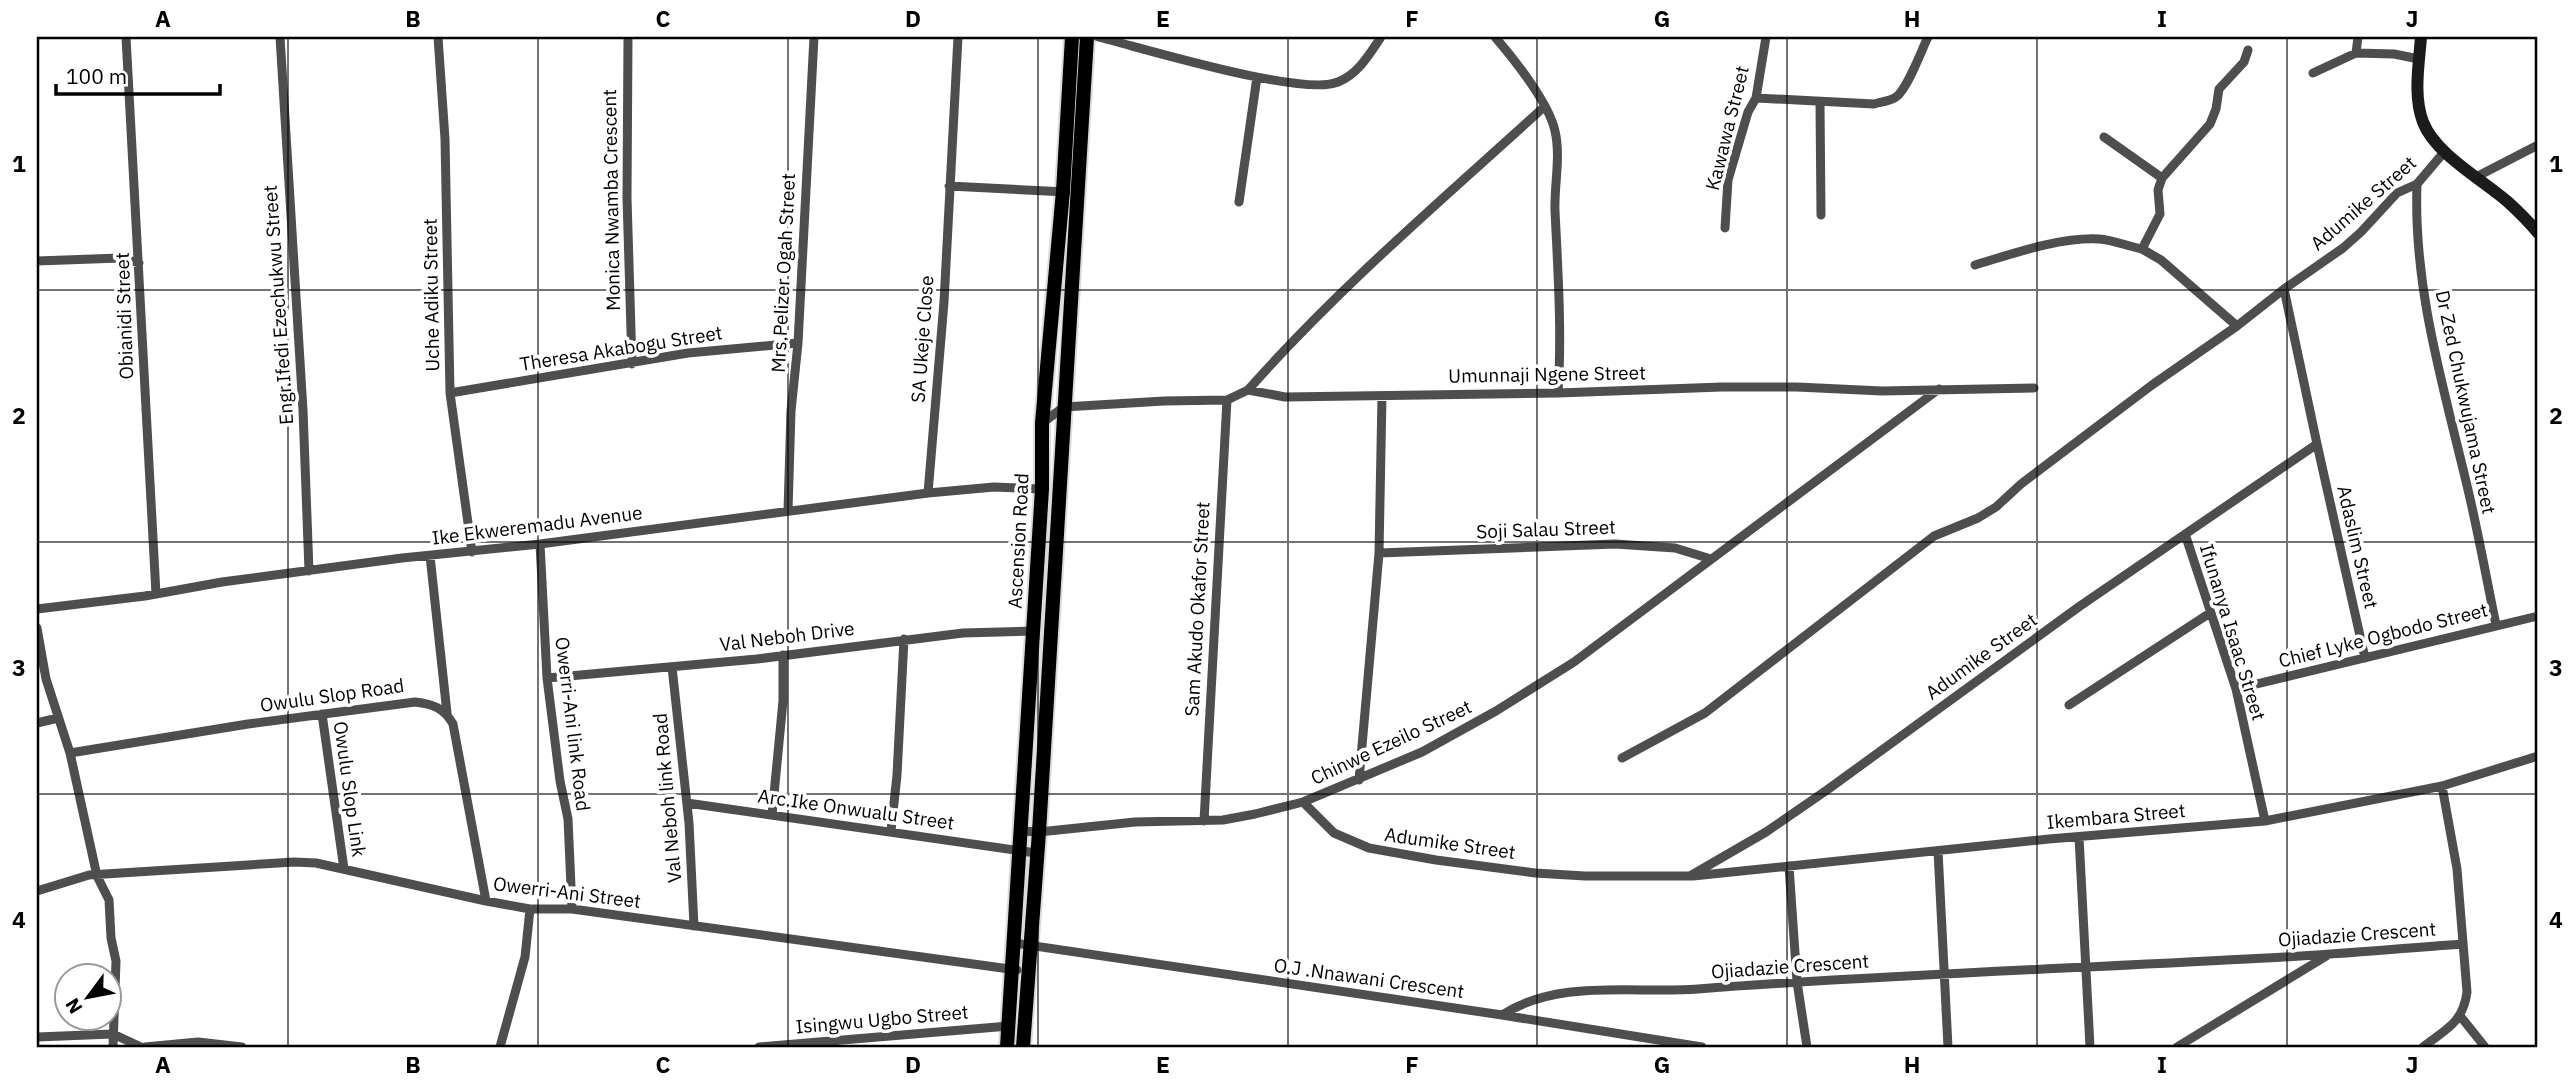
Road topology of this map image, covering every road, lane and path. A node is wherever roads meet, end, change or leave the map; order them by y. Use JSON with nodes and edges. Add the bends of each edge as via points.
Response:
{"nodes":[{"id":1,"x":126,"y":37,"type":"edge"},
{"id":2,"x":280,"y":37,"type":"edge"},
{"id":3,"x":438,"y":37,"type":"edge"},
{"id":4,"x":628,"y":37,"type":"edge"},
{"id":5,"x":814,"y":37,"type":"edge"},
{"id":6,"x":958,"y":37,"type":"edge"},
{"id":7,"x":1072,"y":37,"type":"edge"},
{"id":8,"x":1087,"y":37,"type":"edge"},
{"id":9,"x":1098,"y":37,"type":"edge"},
{"id":10,"x":1381,"y":37,"type":"edge"},
{"id":11,"x":1495,"y":37,"type":"edge"},
{"id":12,"x":1766,"y":37,"type":"edge"},
{"id":13,"x":1927,"y":37,"type":"edge"},
{"id":14,"x":2358,"y":37,"type":"edge"},
{"id":15,"x":2421,"y":37,"type":"edge"},
{"id":16,"x":2248,"y":50,"type":"dead end"},
{"id":17,"x":2356,"y":53,"type":"junction"},
{"id":18,"x":2419,"y":59,"type":"junction"},
{"id":19,"x":2313,"y":72,"type":"dead end"},
{"id":20,"x":1257,"y":77,"type":"junction"},
{"id":21,"x":1756,"y":98,"type":"junction"},
{"id":22,"x":1820,"y":102,"type":"junction"},
{"id":23,"x":1545,"y":107,"type":"junction"},
{"id":24,"x":2104,"y":137,"type":"dead end"},
{"id":25,"x":2538,"y":145,"type":"edge"},
{"id":26,"x":2445,"y":150,"type":"junction"},
{"id":27,"x":2476,"y":177,"type":"junction"},
{"id":28,"x":2162,"y":178,"type":"junction"},
{"id":29,"x":2417,"y":184,"type":"junction"},
{"id":30,"x":949,"y":186,"type":"junction"},
{"id":31,"x":1069,"y":192,"type":"junction"},
{"id":32,"x":1238,"y":202,"type":"dead end"},
{"id":33,"x":1821,"y":215,"type":"dead end"},
{"id":34,"x":1724,"y":228,"type":"dead end"},
{"id":35,"x":2538,"y":233,"type":"edge"},
{"id":36,"x":2142,"y":249,"type":"junction"},
{"id":37,"x":37,"y":261,"type":"edge"},
{"id":38,"x":139,"y":263,"type":"junction"},
{"id":39,"x":1975,"y":265,"type":"dead end"},
{"id":40,"x":2284,"y":289,"type":"junction"},
{"id":41,"x":2237,"y":326,"type":"junction"},
{"id":42,"x":798,"y":343,"type":"junction"},
{"id":43,"x":632,"y":364,"type":"junction"},
{"id":44,"x":2034,"y":388,"type":"dead end"},
{"id":45,"x":1939,"y":389,"type":"junction"},
{"id":46,"x":1248,"y":390,"type":"junction"},
{"id":47,"x":450,"y":393,"type":"junction"},
{"id":48,"x":1558,"y":393,"type":"junction"},
{"id":49,"x":1382,"y":396,"type":"junction"},
{"id":50,"x":1227,"y":400,"type":"junction"},
{"id":51,"x":1064,"y":407,"type":"junction"},
{"id":52,"x":1042,"y":423,"type":"junction"},
{"id":53,"x":2317,"y":444,"type":"junction"},
{"id":54,"x":1042,"y":489,"type":"junction"},
{"id":55,"x":928,"y":494,"type":"junction"},
{"id":56,"x":788,"y":511,"type":"junction"},
{"id":57,"x":2185,"y":534,"type":"junction"},
{"id":58,"x":540,"y":544,"type":"junction"},
{"id":59,"x":472,"y":552,"type":"junction"},
{"id":60,"x":1380,"y":553,"type":"junction"},
{"id":61,"x":430,"y":556,"type":"junction"},
{"id":62,"x":1711,"y":559,"type":"junction"},
{"id":63,"x":309,"y":571,"type":"junction"},
{"id":64,"x":156,"y":594,"type":"junction"},
{"id":65,"x":37,"y":609,"type":"edge"},
{"id":66,"x":2210,"y":613,"type":"junction"},
{"id":67,"x":2538,"y":616,"type":"edge"},
{"id":68,"x":2496,"y":625,"type":"junction"},
{"id":69,"x":37,"y":628,"type":"edge"},
{"id":70,"x":1032,"y":631,"type":"junction"},
{"id":71,"x":904,"y":639,"type":"junction"},
{"id":72,"x":783,"y":656,"type":"junction"},
{"id":73,"x":2365,"y":658,"type":"junction"},
{"id":74,"x":673,"y":667,"type":"junction"},
{"id":75,"x":547,"y":678,"type":"junction"},
{"id":76,"x":2236,"y":689,"type":"junction"},
{"id":77,"x":2070,"y":705,"type":"dead end"},
{"id":78,"x":447,"y":713,"type":"junction"},
{"id":79,"x":322,"y":714,"type":"junction"},
{"id":80,"x":58,"y":719,"type":"junction"},
{"id":81,"x":37,"y":723,"type":"edge"},
{"id":82,"x":70,"y":753,"type":"junction"},
{"id":83,"x":2538,"y":756,"type":"edge"},
{"id":84,"x":1622,"y":758,"type":"dead end"},
{"id":85,"x":1359,"y":780,"type":"junction"},
{"id":86,"x":2442,"y":786,"type":"junction"},
{"id":87,"x":1303,"y":802,"type":"junction"},
{"id":88,"x":687,"y":803,"type":"junction"},
{"id":89,"x":772,"y":815,"type":"junction"},
{"id":90,"x":1204,"y":821,"type":"junction"},
{"id":91,"x":2264,"y":821,"type":"junction"},
{"id":92,"x":891,"y":831,"type":"junction"},
{"id":93,"x":1021,"y":831,"type":"junction"},
{"id":94,"x":1039,"y":832,"type":"junction"},
{"id":95,"x":2079,"y":838,"type":"junction"},
{"id":96,"x":1020,"y":851,"type":"junction"},
{"id":97,"x":1938,"y":851,"type":"junction"},
{"id":98,"x":1036,"y":853,"type":"junction"},
{"id":99,"x":1789,"y":866,"type":"junction"},
{"id":100,"x":344,"y":869,"type":"junction"},
{"id":101,"x":97,"y":876,"type":"junction"},
{"id":102,"x":1690,"y":876,"type":"junction"},
{"id":103,"x":37,"y":891,"type":"edge"},
{"id":104,"x":486,"y":901,"type":"junction"},
{"id":105,"x":530,"y":909,"type":"junction"},
{"id":106,"x":572,"y":909,"type":"junction"},
{"id":107,"x":694,"y":926,"type":"junction"},
{"id":108,"x":1014,"y":943,"type":"junction"},
{"id":109,"x":2463,"y":944,"type":"junction"},
{"id":110,"x":1030,"y":946,"type":"junction"},
{"id":111,"x":2332,"y":953,"type":"junction"},
{"id":112,"x":2086,"y":966,"type":"junction"},
{"id":113,"x":1013,"y":970,"type":"junction"},
{"id":114,"x":1028,"y":971,"type":"junction"},
{"id":115,"x":1943,"y":974,"type":"junction"},
{"id":116,"x":1797,"y":982,"type":"junction"},
{"id":117,"x":1502,"y":1015,"type":"junction"},
{"id":118,"x":2461,"y":1017,"type":"junction"},
{"id":119,"x":1009,"y":1026,"type":"junction"},
{"id":120,"x":113,"y":1034,"type":"junction"},
{"id":121,"x":37,"y":1037,"type":"edge"},
{"id":122,"x":113,"y":1047,"type":"edge"},
{"id":123,"x":143,"y":1047,"type":"edge"},
{"id":124,"x":242,"y":1047,"type":"edge"},
{"id":125,"x":500,"y":1047,"type":"edge"},
{"id":126,"x":759,"y":1047,"type":"edge"},
{"id":127,"x":1007,"y":1047,"type":"edge"},
{"id":128,"x":1023,"y":1047,"type":"edge"},
{"id":129,"x":1702,"y":1047,"type":"edge"},
{"id":130,"x":1807,"y":1047,"type":"edge"},
{"id":131,"x":1948,"y":1047,"type":"edge"},
{"id":132,"x":2090,"y":1047,"type":"edge"},
{"id":133,"x":2177,"y":1047,"type":"edge"},
{"id":134,"x":2423,"y":1047,"type":"edge"},
{"id":135,"x":2484,"y":1047,"type":"edge"}],
"edges":[{"from":1,"to":38,"type":"street","name":"Obianidi Street"},
{"from":2,"to":63,"type":"street","name":"Engr.Ifedi Ezechukwu Street"},
{"from":3,"to":47,"type":"street","name":"Uche Adiku Street","via":[[445,139]]},
{"from":4,"to":43,"type":"street","name":"Monica Nwamba Crescent"},
{"from":5,"to":42,"type":"street","name":"Mrs.Pelizer Ogah Street"},
{"from":6,"to":30,"type":"street","name":"SA Ukeje Close"},
{"from":7,"to":31,"type":"main road","name":"Ascension Road"},
{"from":8,"to":31,"type":"main road","name":"Ascension Road"},
{"from":9,"to":20,"type":"street"},
{"from":10,"to":20,"type":"street","via":[[1363,64],[1335,83],[1319,86]]},
{"from":11,"to":23,"type":"street"},
{"from":12,"to":21,"type":"street","name":"Kawawa Street"},
{"from":13,"to":22,"type":"street","via":[[1896,97],[1874,104]]},
{"from":14,"to":17,"type":"street"},
{"from":15,"to":18,"type":"main road"},
{"from":16,"to":28,"type":"street","via":[[2244,62],[2219,89],[2210,124]]},
{"from":17,"to":18,"type":"street"},
{"from":17,"to":19,"type":"street"},
{"from":18,"to":26,"type":"main road","via":[[2422,121]]},
{"from":20,"to":32,"type":"street"},
{"from":21,"to":22,"type":"street"},
{"from":21,"to":34,"type":"street","name":"Kawawa Street","via":[[1728,180]]},
{"from":22,"to":33,"type":"street"},
{"from":23,"to":46,"type":"street","via":[[1351,282]]},
{"from":23,"to":48,"type":"street","via":[[1555,130],[1557,160]]},
{"from":24,"to":28,"type":"street"},
{"from":25,"to":27,"type":"street"},
{"from":26,"to":27,"type":"main road"},
{"from":26,"to":29,"type":"street","name":"Adumike Street"},
{"from":27,"to":35,"type":"main road","via":[[2509,202]]},
{"from":28,"to":36,"type":"street","via":[[2160,214]]},
{"from":29,"to":40,"type":"street","name":"Adumike Street","via":[[2397,193],[2343,248]]},
{"from":29,"to":68,"type":"street","name":"Dr Zed Chukwujama Street","via":[[2418,260],[2434,353]]},
{"from":30,"to":31,"type":"street"},
{"from":30,"to":55,"type":"street","name":"SA Ukeje Close"},
{"from":31,"to":51,"type":"main road","name":"Ascension Road"},
{"from":31,"to":52,"type":"main road","name":"Ascension Road"},
{"from":36,"to":39,"type":"street","via":[[2090,239]]},
{"from":36,"to":41,"type":"street"},
{"from":37,"to":38,"type":"street","via":[[120,258]]},
{"from":38,"to":64,"type":"street","name":"Obianidi Street"},
{"from":40,"to":41,"type":"street","name":"Adumike Street"},
{"from":40,"to":53,"type":"street"},
{"from":41,"to":84,"type":"street","name":"Adumike Street","via":[[2152,385],[1996,507],[1934,537],[1705,713]]},
{"from":42,"to":43,"type":"street","name":"Theresa Akabogu Street","via":[[688,353]]},
{"from":42,"to":56,"type":"street","name":"Mrs.Pelizer Ogah Street"},
{"from":43,"to":47,"type":"street","name":"Theresa Akabogu Street"},
{"from":44,"to":45,"type":"street","name":"Umunnaji Ngene Street"},
{"from":45,"to":48,"type":"street","name":"Umunnaji Ngene Street","via":[[1722,387]]},
{"from":45,"to":62,"type":"street","name":"Chinwe Ezeilo Street"},
{"from":46,"to":49,"type":"street","name":"Umunnaji Ngene Street","via":[[1285,397]]},
{"from":46,"to":50,"type":"street"},
{"from":47,"to":59,"type":"street","name":"Uche Adiku Street"},
{"from":48,"to":49,"type":"street","name":"Umunnaji Ngene Street"},
{"from":49,"to":60,"type":"street"},
{"from":50,"to":51,"type":"street"},
{"from":50,"to":90,"type":"street","name":"Sam Akudo Okafor Street"},
{"from":51,"to":52,"type":"street"},
{"from":51,"to":94,"type":"main road","name":"Ascension Road"},
{"from":52,"to":54,"type":"main road","name":"Ascension Road"},
{"from":53,"to":57,"type":"street","name":"Adumike Street"},
{"from":53,"to":73,"type":"street","name":"Adaslim Street"},
{"from":54,"to":55,"type":"street","name":"Ike Ekweremadu Avenue","via":[[994,487]]},
{"from":54,"to":70,"type":"main road","name":"Ascension Road"},
{"from":55,"to":56,"type":"street","name":"Ike Ekweremadu Avenue"},
{"from":56,"to":58,"type":"street","name":"Ike Ekweremadu Avenue"},
{"from":57,"to":66,"type":"street","name":"Ifunanya Isaac Street"},
{"from":57,"to":102,"type":"street","name":"Adumike Street","via":[[1827,790]]},
{"from":58,"to":59,"type":"street","name":"Ike Ekweremadu Avenue"},
{"from":58,"to":75,"type":"street","name":"Owerri-Ani link Road"},
{"from":59,"to":61,"type":"street","name":"Ike Ekweremadu Avenue"},
{"from":60,"to":62,"type":"street","name":"Soji Salau Street","via":[[1615,544],[1675,548]]},
{"from":60,"to":85,"type":"street"},
{"from":61,"to":63,"type":"street","name":"Ike Ekweremadu Avenue"},
{"from":61,"to":78,"type":"street"},
{"from":62,"to":85,"type":"street","name":"Chinwe Ezeilo Street","via":[[1574,662],[1496,711]]},
{"from":63,"to":64,"type":"street","name":"Ike Ekweremadu Avenue"},
{"from":64,"to":65,"type":"street","name":"Ike Ekweremadu Avenue"},
{"from":66,"to":76,"type":"street","name":"Ifunanya Isaac Street"},
{"from":66,"to":77,"type":"street"},
{"from":67,"to":68,"type":"street","name":"Chief Lyke Ogbodo Street"},
{"from":68,"to":73,"type":"street","name":"Chief Lyke Ogbodo Street"},
{"from":69,"to":80,"type":"street"},
{"from":70,"to":71,"type":"street","name":"Val Neboh Drive"},
{"from":70,"to":93,"type":"main road","name":"Ascension Road"},
{"from":71,"to":72,"type":"street","name":"Val Neboh Drive"},
{"from":71,"to":92,"type":"street"},
{"from":72,"to":74,"type":"street","name":"Val Neboh Drive"},
{"from":72,"to":89,"type":"street"},
{"from":73,"to":76,"type":"street","name":"Chief Lyke Ogbodo Street"},
{"from":74,"to":75,"type":"street","name":"Val Neboh Drive"},
{"from":74,"to":88,"type":"street","name":"Val Neboh link Road"},
{"from":75,"to":106,"type":"street","name":"Owerri-Ani link Road","via":[[568,819]]},
{"from":76,"to":91,"type":"street","name":"Ifunanya Isaac Street"},
{"from":78,"to":79,"type":"street","name":"Owulu Slop Road","via":[[415,702]]},
{"from":78,"to":104,"type":"street","via":[[453,724]]},
{"from":79,"to":82,"type":"street","name":"Owulu Slop Road"},
{"from":79,"to":100,"type":"street","name":"Owulu Slop Link"},
{"from":80,"to":81,"type":"street"},
{"from":80,"to":82,"type":"street"},
{"from":82,"to":101,"type":"street"},
{"from":83,"to":86,"type":"street","name":"Ikembara Street"},
{"from":85,"to":87,"type":"street","name":"Chinwe Ezeilo Street"},
{"from":86,"to":91,"type":"street","name":"Ikembara Street"},
{"from":86,"to":109,"type":"street","via":[[2457,870]]},
{"from":87,"to":90,"type":"street","name":"Chinwe Ezeilo Street"},
{"from":87,"to":102,"type":"street","name":"Adumike Street","via":[[1334,833],[1369,848],[1535,873]]},
{"from":88,"to":89,"type":"street","name":"Arc.Ike Onwualu Street"},
{"from":88,"to":107,"type":"street","name":"Val Neboh link Road"},
{"from":89,"to":92,"type":"street","name":"Arc.Ike Onwualu Street"},
{"from":90,"to":94,"type":"street","name":"Chinwe Ezeilo Street","via":[[1135,822]]},
{"from":91,"to":95,"type":"street","name":"Ikembara Street"},
{"from":92,"to":96,"type":"street","name":"Arc.Ike Onwualu Street"},
{"from":93,"to":94,"type":"street","name":"Chinwe Ezeilo Street"},
{"from":93,"to":96,"type":"main road","name":"Ascension Road"},
{"from":94,"to":98,"type":"main road","name":"Ascension Road"},
{"from":95,"to":97,"type":"street","name":"Ikembara Street"},
{"from":95,"to":112,"type":"street"},
{"from":96,"to":98,"type":"street","name":"Arc.Ike Onwualu Street"},
{"from":96,"to":108,"type":"main road","name":"Ascension Road"},
{"from":97,"to":99,"type":"street","name":"Ikembara Street"},
{"from":97,"to":115,"type":"street"},
{"from":98,"to":110,"type":"main road","name":"Ascension Road"},
{"from":99,"to":102,"type":"street","name":"Ikembara Street"},
{"from":99,"to":116,"type":"street"},
{"from":100,"to":101,"type":"street","name":"Owerri-Ani Street","via":[[294,862]]},
{"from":100,"to":104,"type":"street","name":"Owerri-Ani Street"},
{"from":101,"to":103,"type":"street","name":"Owerri-Ani Street","via":[[78,877]]},
{"from":101,"to":120,"type":"street","via":[[108,900],[116,961]]},
{"from":104,"to":105,"type":"street","name":"Owerri-Ani Street"},
{"from":105,"to":106,"type":"street","name":"Owerri-Ani Street"},
{"from":105,"to":125,"type":"street","via":[[525,957]]},
{"from":106,"to":107,"type":"street","name":"Owerri-Ani Street"},
{"from":107,"to":113,"type":"street","name":"Owerri-Ani Street"},
{"from":108,"to":110,"type":"street","name":"O.J .Nnawani Crescent"},
{"from":108,"to":113,"type":"main road","name":"Ascension Road"},
{"from":109,"to":111,"type":"street","name":"Ojiadazie Crescent"},
{"from":109,"to":118,"type":"street","via":[[2467,992]]},
{"from":110,"to":114,"type":"main road","name":"Ascension Road"},
{"from":110,"to":117,"type":"street","name":"O.J .Nnawani Crescent"},
{"from":111,"to":112,"type":"street","name":"Ojiadazie Crescent"},
{"from":111,"to":133,"type":"street"},
{"from":112,"to":115,"type":"street","name":"Ojiadazie Crescent"},
{"from":112,"to":132,"type":"street"},
{"from":113,"to":114,"type":"street","name":"Owerri-Ani Street"},
{"from":113,"to":119,"type":"main road","name":"Ascension Road"},
{"from":114,"to":128,"type":"main road","name":"Ascension Road"},
{"from":115,"to":116,"type":"street","name":"Ojiadazie Crescent"},
{"from":115,"to":131,"type":"street"},
{"from":116,"to":117,"type":"street","name":"Ojiadazie Crescent","via":[[1680,991],[1598,989],[1524,1002]]},
{"from":116,"to":130,"type":"street"},
{"from":117,"to":129,"type":"street","name":"O.J .Nnawani Crescent"},
{"from":118,"to":134,"type":"street"},
{"from":118,"to":135,"type":"street"},
{"from":119,"to":126,"type":"street","name":"Isingwu Ugbo Street"},
{"from":119,"to":127,"type":"main road","name":"Ascension Road"},
{"from":120,"to":121,"type":"street"},
{"from":120,"to":122,"type":"street"},
{"from":120,"to":123,"type":"street"},
{"from":123,"to":124,"type":"street","via":[[198,1042]]}]}
